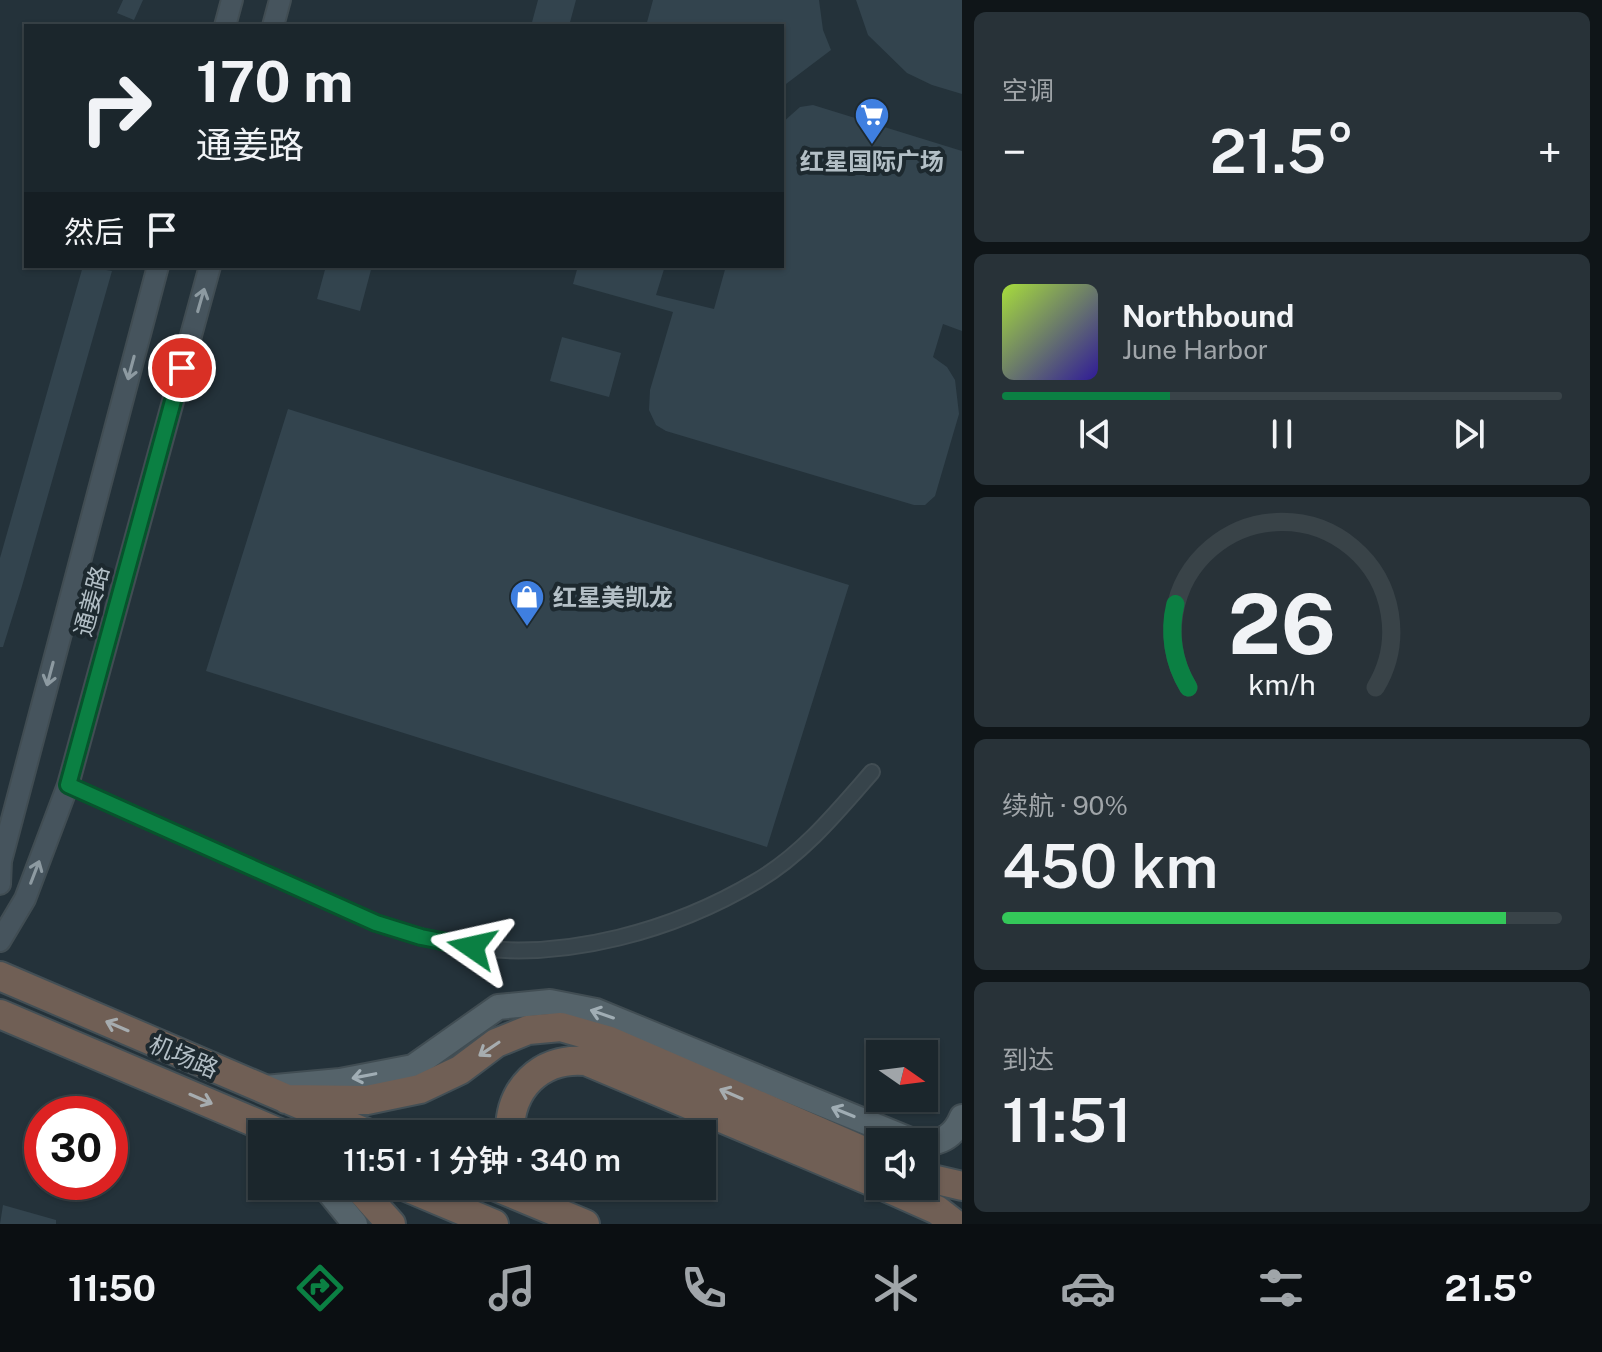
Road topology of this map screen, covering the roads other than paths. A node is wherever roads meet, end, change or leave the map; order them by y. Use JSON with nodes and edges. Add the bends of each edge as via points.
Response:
{"nodes":[{"id":1,"x":232,"y":0,"type":"edge"},
{"id":2,"x":280,"y":0,"type":"edge"},
{"id":3,"x":226,"y":24,"type":"edge"},
{"id":4,"x":274,"y":24,"type":"edge"},
{"id":5,"x":157,"y":268,"type":"edge"},
{"id":6,"x":209,"y":268,"type":"edge"},
{"id":7,"x":872,"y":772,"type":"dead end"},
{"id":8,"x":68,"y":785,"type":"junction"},
{"id":9,"x":0,"y":884,"type":"edge"},
{"id":10,"x":0,"y":941,"type":"edge"},
{"id":11,"x":0,"y":976,"type":"edge"},
{"id":12,"x":0,"y":1014,"type":"edge"},
{"id":13,"x":273,"y":1094,"type":"junction"},
{"id":14,"x":962,"y":1117,"type":"edge"},
{"id":15,"x":335,"y":1120,"type":"edge"},
{"id":16,"x":509,"y":1120,"type":"edge"},
{"id":17,"x":248,"y":1121,"type":"edge"},
{"id":18,"x":881,"y":1128,"type":"edge"},
{"id":19,"x":938,"y":1140,"type":"edge"},
{"id":20,"x":866,"y":1152,"type":"edge"},
{"id":21,"x":866,"y":1178,"type":"edge"},
{"id":22,"x":938,"y":1180,"type":"edge"},
{"id":23,"x":962,"y":1186,"type":"edge"},
{"id":24,"x":335,"y":1200,"type":"edge"},
{"id":25,"x":370,"y":1200,"type":"edge"},
{"id":26,"x":437,"y":1200,"type":"edge"},
{"id":27,"x":542,"y":1200,"type":"edge"},
{"id":28,"x":915,"y":1200,"type":"edge"},
{"id":29,"x":952,"y":1222,"type":"edge"},
{"id":30,"x":355,"y":1224,"type":"edge"},
{"id":31,"x":391,"y":1224,"type":"edge"},
{"id":32,"x":494,"y":1224,"type":"edge"},
{"id":33,"x":585,"y":1224,"type":"edge"}],
"edges":[{"from":1,"to":3,"type":"street"},
{"from":2,"to":4,"type":"street"},
{"from":5,"to":9,"type":"street","name":"通姜路","one_way":true,"via":[[1,861]]},
{"from":8,"to":6,"type":"street","name":"通姜路","one_way":true},
{"from":7,"to":8,"type":"street","via":[[820,831],[759,880],[638,932],[534,950],[472,947],[376,923]]},
{"from":10,"to":8,"type":"street","name":"通姜路","one_way":true,"via":[[25,899]]},
{"from":13,"to":11,"type":"highway","name":"机场路","one_way":true},
{"from":12,"to":17,"type":"highway","name":"机场路","one_way":true},
{"from":13,"to":15,"type":"highway","name":"机场路"},
{"from":18,"to":13,"type":"main road","one_way":true,"via":[[596,1011],[550,1002],[498,1007],[413,1067]]},
{"from":20,"to":13,"type":"highway","one_way":true,"via":[[610,1041],[561,1027],[528,1030],[496,1043],[460,1070],[420,1089],[367,1100]]},
{"from":14,"to":19,"type":"main road"},
{"from":16,"to":21,"type":"highway","via":[[516,1097],[542,1070],[586,1061]]},
{"from":22,"to":23,"type":"highway"},
{"from":24,"to":30,"type":"main road"},
{"from":25,"to":31,"type":"highway"},
{"from":26,"to":32,"type":"highway"},
{"from":27,"to":33,"type":"highway"},
{"from":28,"to":29,"type":"highway"}]}
